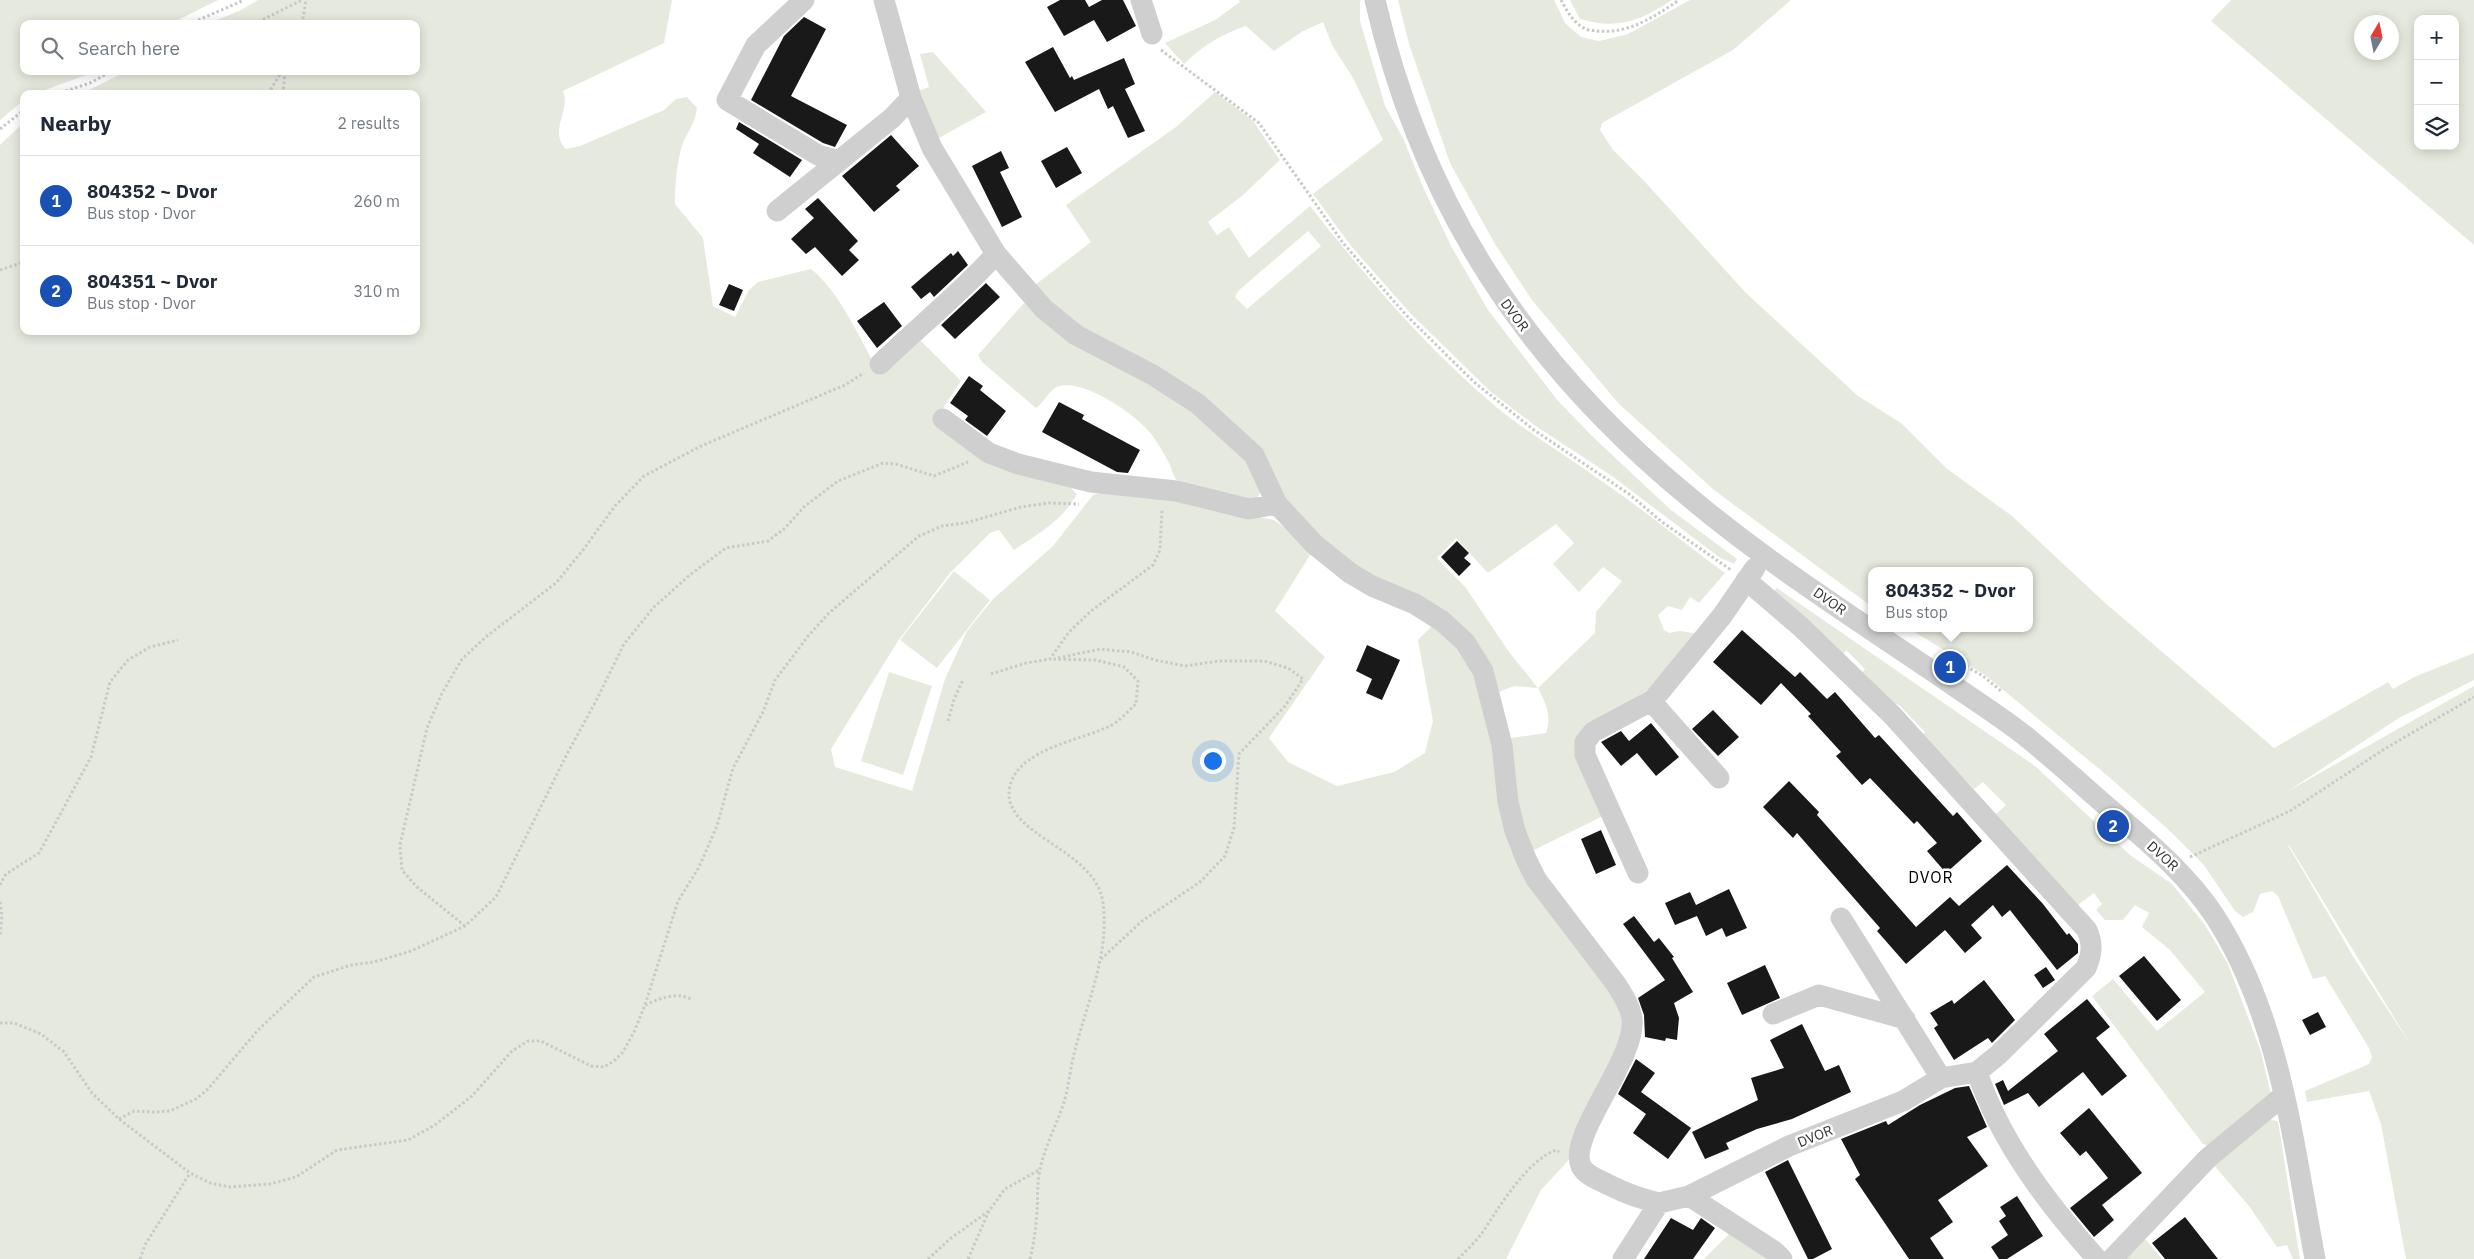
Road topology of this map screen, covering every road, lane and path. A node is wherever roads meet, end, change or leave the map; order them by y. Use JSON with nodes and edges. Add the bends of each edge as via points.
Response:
{"nodes":[{"id":1,"x":244,"y":0,"type":"edge"},
{"id":2,"x":302,"y":0,"type":"edge"},
{"id":3,"x":306,"y":0,"type":"edge"},
{"id":4,"x":804,"y":0,"type":"edge"},
{"id":5,"x":884,"y":0,"type":"edge"},
{"id":6,"x":1141,"y":0,"type":"edge"},
{"id":7,"x":1374,"y":0,"type":"edge"},
{"id":8,"x":1561,"y":0,"type":"edge"},
{"id":9,"x":1679,"y":0,"type":"edge"},
{"id":10,"x":198,"y":20,"type":"edge"},
{"id":11,"x":262,"y":20,"type":"edge"},
{"id":12,"x":303,"y":20,"type":"edge"},
{"id":13,"x":1152,"y":34,"type":"joint"},
{"id":14,"x":105,"y":75,"type":"edge"},
{"id":15,"x":281,"y":75,"type":"edge"},
{"id":16,"x":284,"y":75,"type":"edge"},
{"id":17,"x":68,"y":90,"type":"edge"},
{"id":18,"x":271,"y":90,"type":"edge"},
{"id":19,"x":283,"y":90,"type":"edge"},
{"id":20,"x":910,"y":98,"type":"junction"},
{"id":21,"x":20,"y":113,"type":"edge"},
{"id":22,"x":0,"y":129,"type":"edge"},
{"id":23,"x":839,"y":161,"type":"junction"},
{"id":24,"x":777,"y":211,"type":"dead end"},
{"id":25,"x":996,"y":254,"type":"junction"},
{"id":26,"x":20,"y":263,"type":"edge"},
{"id":27,"x":0,"y":270,"type":"edge"},
{"id":28,"x":880,"y":364,"type":"joint"},
{"id":29,"x":943,"y":419,"type":"dead end"},
{"id":30,"x":989,"y":453,"type":"junction"},
{"id":31,"x":1176,"y":491,"type":"junction"},
{"id":32,"x":1079,"y":504,"type":"dead end"},
{"id":33,"x":1278,"y":504,"type":"junction"},
{"id":34,"x":1764,"y":555,"type":"junction"},
{"id":35,"x":1746,"y":580,"type":"junction"},
{"id":36,"x":1868,"y":627,"type":"edge"},
{"id":37,"x":1876,"y":632,"type":"edge"},
{"id":38,"x":178,"y":640,"type":"dead end"},
{"id":39,"x":1944,"y":652,"type":"dead end"},
{"id":40,"x":1050,"y":659,"type":"junction"},
{"id":41,"x":991,"y":674,"type":"dead end"},
{"id":42,"x":963,"y":680,"type":"dead end"},
{"id":43,"x":2003,"y":694,"type":"dead end"},
{"id":44,"x":2474,"y":697,"type":"edge"},
{"id":45,"x":1652,"y":701,"type":"junction"},
{"id":46,"x":948,"y":721,"type":"dead end"},
{"id":47,"x":1719,"y":778,"type":"dead end"},
{"id":48,"x":2183,"y":857,"type":"junction"},
{"id":49,"x":2197,"y":863,"type":"dead end"},
{"id":50,"x":1638,"y":873,"type":"dead end"},
{"id":51,"x":0,"y":885,"type":"edge"},
{"id":52,"x":0,"y":902,"type":"edge"},
{"id":53,"x":1841,"y":918,"type":"dead end"},
{"id":54,"x":465,"y":926,"type":"junction"},
{"id":55,"x":0,"y":936,"type":"edge"},
{"id":56,"x":1099,"y":961,"type":"junction"},
{"id":57,"x":693,"y":1000,"type":"dead end"},
{"id":58,"x":645,"y":1005,"type":"junction"},
{"id":59,"x":1773,"y":1014,"type":"dead end"},
{"id":60,"x":1905,"y":1019,"type":"junction"},
{"id":61,"x":0,"y":1022,"type":"edge"},
{"id":62,"x":1977,"y":1072,"type":"junction"},
{"id":63,"x":1942,"y":1078,"type":"junction"},
{"id":64,"x":2284,"y":1095,"type":"junction"},
{"id":65,"x":119,"y":1119,"type":"junction"},
{"id":66,"x":1564,"y":1155,"type":"dead end"},
{"id":67,"x":1040,"y":1169,"type":"junction"},
{"id":68,"x":190,"y":1173,"type":"junction"},
{"id":69,"x":1689,"y":1196,"type":"junction"},
{"id":70,"x":1659,"y":1203,"type":"junction"},
{"id":71,"x":989,"y":1211,"type":"junction"},
{"id":72,"x":140,"y":1259,"type":"edge"},
{"id":73,"x":928,"y":1259,"type":"edge"},
{"id":74,"x":968,"y":1259,"type":"edge"},
{"id":75,"x":1030,"y":1259,"type":"edge"},
{"id":76,"x":1458,"y":1259,"type":"edge"},
{"id":77,"x":1623,"y":1259,"type":"edge"},
{"id":78,"x":1782,"y":1259,"type":"edge"},
{"id":79,"x":2097,"y":1259,"type":"edge"},
{"id":80,"x":2112,"y":1259,"type":"edge"},
{"id":81,"x":2315,"y":1259,"type":"edge"}],
"edges":[{"from":1,"to":10,"type":"path"},
{"from":2,"to":11,"type":"path"},
{"from":3,"to":12,"type":"path"},
{"from":4,"to":23,"type":"street","via":[[756,45],[727,100],[818,155]]},
{"from":5,"to":20,"type":"street","name":"DVOR"},
{"from":6,"to":13,"type":"street"},
{"from":7,"to":34,"type":"street","name":"DVOR","via":[[1395,78],[1426,160],[1458,224],[1500,295],[1558,371],[1620,436],[1692,500]]},
{"from":8,"to":9,"type":"path","via":[[1571,17],[1586,30],[1606,31],[1621,30],[1643,22]]},
{"from":13,"to":35,"type":"path","via":[[1161,50],[1180,66],[1214,87],[1260,123],[1343,243],[1406,315],[1474,382],[1534,430],[1629,494],[1691,543]]},
{"from":14,"to":17,"type":"path"},
{"from":15,"to":18,"type":"path"},
{"from":16,"to":19,"type":"path"},
{"from":20,"to":23,"type":"street","via":[[892,118]]},
{"from":20,"to":25,"type":"street","name":"DVOR","via":[[932,148]]},
{"from":21,"to":22,"type":"path"},
{"from":23,"to":24,"type":"street"},
{"from":25,"to":28,"type":"street","via":[[977,276]]},
{"from":25,"to":33,"type":"street","name":"DVOR","via":[[1044,309],[1076,335],[1161,380],[1198,404],[1235,436],[1254,455]]},
{"from":26,"to":27,"type":"path"},
{"from":28,"to":54,"type":"path","via":[[845,385],[701,446],[644,476],[614,506],[556,583],[462,659],[427,728],[400,845],[402,870],[417,887]]},
{"from":29,"to":30,"type":"street"},
{"from":30,"to":31,"type":"street","via":[[1018,464],[1091,482]]},
{"from":30,"to":54,"type":"path","via":[[934,476],[883,463],[838,481],[805,506],[768,542],[726,548],[654,607],[624,644],[496,897]]},
{"from":31,"to":33,"type":"street","via":[[1249,509]]},
{"from":31,"to":40,"type":"path","via":[[1161,512],[1160,550],[1153,565],[1091,610],[1069,632]]},
{"from":32,"to":58,"type":"path","via":[[1048,503],[1021,507],[942,526],[918,536],[808,636],[775,680],[763,712],[732,768],[717,826],[699,868],[678,901]]},
{"from":33,"to":70,"type":"street","name":"DVOR","via":[[1314,544],[1350,573],[1416,604],[1442,621],[1465,642],[1483,672],[1502,745],[1513,824],[1526,859],[1536,879],[1616,984],[1627,1001],[1632,1018],[1625,1053],[1584,1136],[1580,1165],[1585,1172],[1620,1190],[1642,1200]]},
{"from":34,"to":35,"type":"street"},
{"from":34,"to":36,"type":"street","name":"DVOR"},
{"from":35,"to":45,"type":"street","via":[[1722,616]]},
{"from":35,"to":62,"type":"street","name":"DVOR","via":[[1893,716],[2087,930],[2092,941],[2086,968]]},
{"from":37,"to":48,"type":"street","name":"DVOR","via":[[2022,733]]},
{"from":38,"to":51,"type":"path","via":[[150,647],[128,660],[110,682],[91,757],[62,811],[39,853],[6,874]]},
{"from":39,"to":43,"type":"path","via":[[1984,676]]},
{"from":40,"to":41,"type":"path"},
{"from":40,"to":56,"type":"path","via":[[1096,660],[1124,667],[1138,681],[1136,704],[1111,725],[1041,753],[1023,766],[1010,786],[1010,803],[1017,816],[1031,831],[1076,860],[1091,874],[1102,893],[1105,928]]},
{"from":40,"to":56,"type":"path","via":[[1100,649],[1131,652],[1185,666],[1219,661],[1264,661],[1288,668],[1303,679],[1285,706],[1239,754],[1234,828],[1225,856],[1200,882],[1142,921]]},
{"from":42,"to":46,"type":"path"},
{"from":44,"to":48,"type":"path","via":[[2386,748],[2290,810]]},
{"from":45,"to":47,"type":"street"},
{"from":45,"to":50,"type":"street","via":[[1593,732],[1585,742],[1585,755]]},
{"from":48,"to":49,"type":"path"},
{"from":48,"to":64,"type":"street","name":"DVOR","via":[[2247,973]]},
{"from":52,"to":55,"type":"path"},
{"from":53,"to":60,"type":"street"},
{"from":54,"to":65,"type":"path","via":[[411,951],[314,977],[258,1030],[196,1099],[170,1110],[134,1111]]},
{"from":56,"to":67,"type":"path","via":[[1065,1100]]},
{"from":57,"to":58,"type":"path","via":[[685,995],[671,995]]},
{"from":58,"to":68,"type":"path","via":[[623,1052],[604,1067],[591,1066],[541,1041],[528,1042],[512,1051],[472,1096],[435,1125],[408,1140],[336,1150],[296,1177],[270,1184],[230,1187]]},
{"from":59,"to":60,"type":"street","via":[[1819,995]]},
{"from":60,"to":63,"type":"street"},
{"from":61,"to":65,"type":"path","via":[[14,1023],[41,1034],[64,1052],[92,1093]]},
{"from":62,"to":63,"type":"street","name":"DVOR"},
{"from":62,"to":79,"type":"street","via":[[1986,1097],[2039,1189]]},
{"from":63,"to":69,"type":"street","name":"DVOR","via":[[1903,1101],[1789,1146]]},
{"from":64,"to":80,"type":"street","via":[[2208,1158]]},
{"from":64,"to":81,"type":"street","name":"DVOR"},
{"from":65,"to":68,"type":"path"},
{"from":66,"to":76,"type":"path","via":[[1556,1150],[1544,1154],[1500,1203],[1481,1234]]},
{"from":67,"to":71,"type":"path","via":[[1005,1189]]},
{"from":67,"to":75,"type":"path"},
{"from":68,"to":72,"type":"path","via":[[145,1245]]},
{"from":69,"to":70,"type":"street","name":"DVOR"},
{"from":69,"to":78,"type":"street"},
{"from":70,"to":77,"type":"street"},
{"from":71,"to":73,"type":"path","via":[[950,1238]]},
{"from":71,"to":74,"type":"path"}]}
